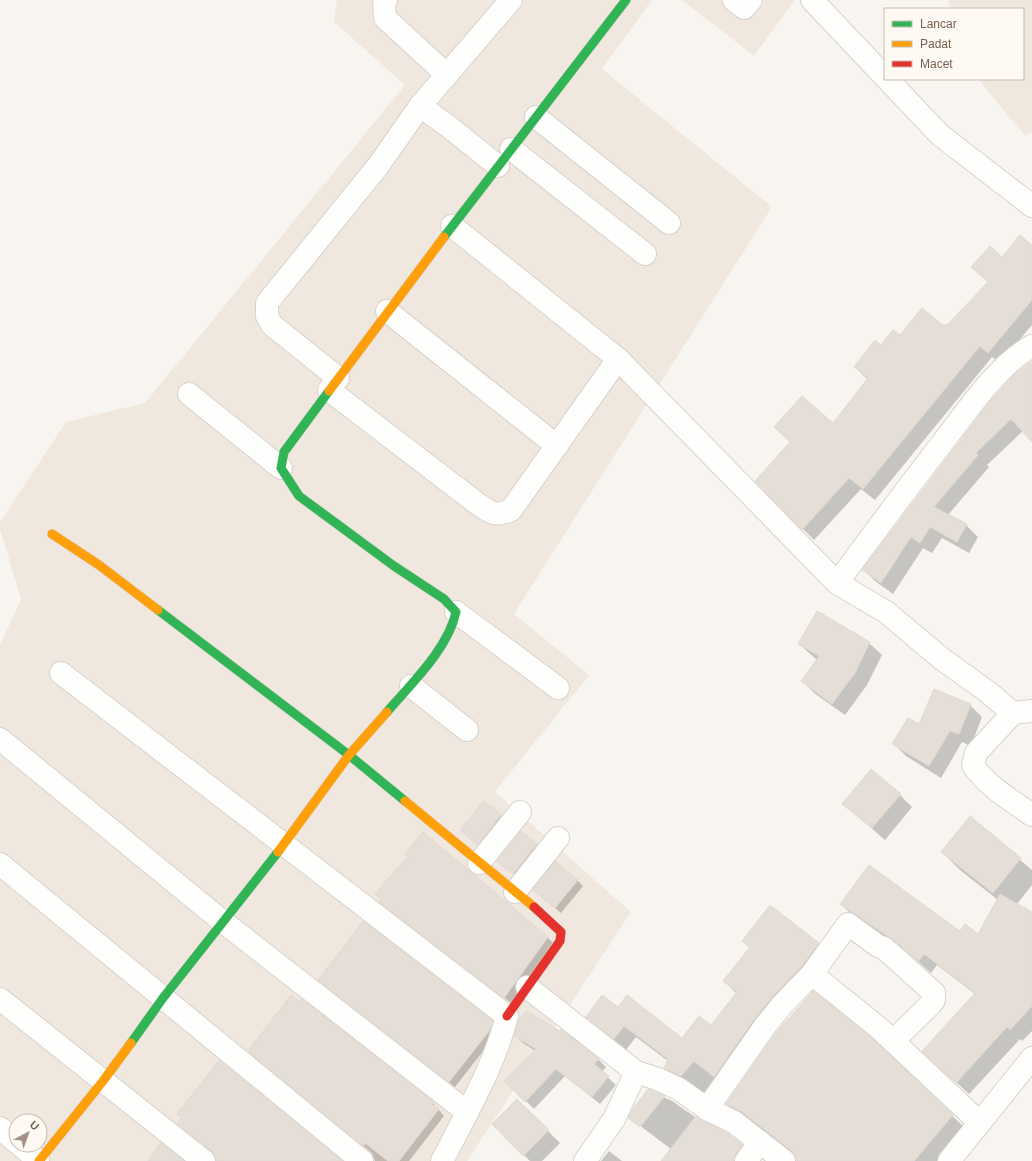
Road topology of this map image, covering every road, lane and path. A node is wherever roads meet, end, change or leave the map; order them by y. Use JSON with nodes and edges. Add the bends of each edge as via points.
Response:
{"nodes":[{"id":1,"x":386,"y":0,"type":"edge"},
{"id":2,"x":511,"y":0,"type":"edge"},
{"id":3,"x":626,"y":0,"type":"edge"},
{"id":4,"x":734,"y":0,"type":"edge"},
{"id":5,"x":751,"y":0,"type":"edge"},
{"id":6,"x":812,"y":0,"type":"edge"},
{"id":7,"x":447,"y":75,"type":"junction"},
{"id":8,"x":884,"y":76,"type":"edge"},
{"id":9,"x":888,"y":80,"type":"edge"},
{"id":10,"x":420,"y":106,"type":"junction"},
{"id":11,"x":536,"y":117,"type":"junction"},
{"id":12,"x":511,"y":149,"type":"junction"},
{"id":13,"x":498,"y":166,"type":"junction"},
{"id":14,"x":1032,"y":206,"type":"edge"},
{"id":15,"x":669,"y":223,"type":"dead end"},
{"id":16,"x":452,"y":226,"type":"junction"},
{"id":17,"x":646,"y":254,"type":"dead end"},
{"id":18,"x":387,"y":312,"type":"junction"},
{"id":19,"x":1032,"y":346,"type":"edge"},
{"id":20,"x":618,"y":359,"type":"junction"},
{"id":21,"x":334,"y":384,"type":"junction"},
{"id":22,"x":189,"y":394,"type":"dead end"},
{"id":23,"x":558,"y":446,"type":"junction"},
{"id":24,"x":281,"y":468,"type":"junction"},
{"id":25,"x":52,"y":534,"type":"dead end"},
{"id":26,"x":837,"y":583,"type":"junction"},
{"id":27,"x":456,"y":612,"type":"junction"},
{"id":28,"x":61,"y":673,"type":"dead end"},
{"id":29,"x":411,"y":686,"type":"junction"},
{"id":30,"x":558,"y":688,"type":"dead end"},
{"id":31,"x":1022,"y":712,"type":"edge"},
{"id":32,"x":467,"y":730,"type":"dead end"},
{"id":33,"x":0,"y":739,"type":"edge"},
{"id":34,"x":349,"y":755,"type":"junction"},
{"id":35,"x":520,"y":812,"type":"dead end"},
{"id":36,"x":1032,"y":815,"type":"edge"},
{"id":37,"x":558,"y":838,"type":"dead end"},
{"id":38,"x":284,"y":844,"type":"junction"},
{"id":39,"x":479,"y":863,"type":"junction"},
{"id":40,"x":0,"y":864,"type":"edge"},
{"id":41,"x":515,"y":892,"type":"junction"},
{"id":42,"x":222,"y":921,"type":"junction"},
{"id":43,"x":812,"y":974,"type":"junction"},
{"id":44,"x":526,"y":987,"type":"junction"},
{"id":45,"x":163,"y":998,"type":"junction"},
{"id":46,"x":0,"y":999,"type":"edge"},
{"id":47,"x":507,"y":1016,"type":"junction"},
{"id":48,"x":893,"y":1041,"type":"junction"},
{"id":49,"x":1032,"y":1058,"type":"edge"},
{"id":50,"x":636,"y":1072,"type":"junction"},
{"id":51,"x":103,"y":1081,"type":"junction"},
{"id":52,"x":707,"y":1109,"type":"junction"},
{"id":53,"x":467,"y":1112,"type":"junction"},
{"id":54,"x":979,"y":1122,"type":"junction"},
{"id":55,"x":0,"y":1128,"type":"edge"},
{"id":56,"x":8,"y":1135,"type":"edge"},
{"id":57,"x":760,"y":1142,"type":"junction"},
{"id":58,"x":29,"y":1153,"type":"edge"},
{"id":59,"x":38,"y":1161,"type":"edge"},
{"id":60,"x":204,"y":1161,"type":"edge"},
{"id":61,"x":362,"y":1161,"type":"edge"},
{"id":62,"x":442,"y":1161,"type":"edge"},
{"id":63,"x":585,"y":1161,"type":"edge"},
{"id":64,"x":746,"y":1161,"type":"edge"},
{"id":65,"x":784,"y":1161,"type":"edge"},
{"id":66,"x":949,"y":1161,"type":"edge"}],
"edges":[{"from":1,"to":7,"type":"street","via":[[385,18]]},
{"from":2,"to":7,"type":"street"},
{"from":3,"to":11,"type":"street"},
{"from":4,"to":5,"type":"street","via":[[744,8]]},
{"from":6,"to":8,"type":"street"},
{"from":7,"to":10,"type":"street"},
{"from":9,"to":14,"type":"street","via":[[940,135]]},
{"from":10,"to":13,"type":"street"},
{"from":10,"to":21,"type":"street","via":[[378,166],[267,303],[267,316],[272,325]]},
{"from":11,"to":12,"type":"street"},
{"from":11,"to":15,"type":"street"},
{"from":12,"to":13,"type":"street"},
{"from":12,"to":17,"type":"street"},
{"from":13,"to":16,"type":"street"},
{"from":16,"to":18,"type":"street"},
{"from":16,"to":20,"type":"street"},
{"from":18,"to":21,"type":"street"},
{"from":18,"to":23,"type":"street"},
{"from":19,"to":26,"type":"street","via":[[1000,372],[967,410],[908,485]]},
{"from":20,"to":23,"type":"street"},
{"from":20,"to":26,"type":"street"},
{"from":21,"to":23,"type":"street","via":[[493,513],[500,515],[511,510]]},
{"from":21,"to":24,"type":"street","via":[[284,452]]},
{"from":22,"to":24,"type":"street"},
{"from":24,"to":27,"type":"street","via":[[299,496],[394,566],[444,599]]},
{"from":25,"to":34,"type":"street","via":[[99,565]]},
{"from":26,"to":31,"type":"street","via":[[886,612],[942,659],[988,692]]},
{"from":27,"to":29,"type":"street","via":[[453,626]]},
{"from":27,"to":30,"type":"street"},
{"from":28,"to":38,"type":"street"},
{"from":29,"to":32,"type":"street"},
{"from":29,"to":34,"type":"street"},
{"from":31,"to":36,"type":"street","via":[[976,753],[973,765],[998,790]]},
{"from":33,"to":42,"type":"street"},
{"from":34,"to":38,"type":"street"},
{"from":34,"to":39,"type":"street"},
{"from":35,"to":39,"type":"street"},
{"from":37,"to":41,"type":"street"},
{"from":38,"to":42,"type":"street"},
{"from":38,"to":47,"type":"street"},
{"from":39,"to":41,"type":"street"},
{"from":40,"to":45,"type":"street"},
{"from":41,"to":44,"type":"street","via":[[561,932],[560,941]]},
{"from":42,"to":45,"type":"street"},
{"from":42,"to":53,"type":"street"},
{"from":43,"to":48,"type":"street"},
{"from":43,"to":48,"type":"street","via":[[848,924],[884,948],[934,993],[934,1000]]},
{"from":43,"to":52,"type":"street","via":[[765,1026]]},
{"from":44,"to":47,"type":"street"},
{"from":44,"to":50,"type":"street"},
{"from":45,"to":51,"type":"street"},
{"from":45,"to":61,"type":"street"},
{"from":46,"to":51,"type":"street"},
{"from":47,"to":53,"type":"street","via":[[501,1039]]},
{"from":48,"to":54,"type":"street"},
{"from":49,"to":54,"type":"street"},
{"from":50,"to":52,"type":"street","via":[[679,1089]]},
{"from":50,"to":63,"type":"street","via":[[614,1119]]},
{"from":51,"to":59,"type":"street"},
{"from":51,"to":60,"type":"street"},
{"from":52,"to":57,"type":"street","via":[[734,1122]]},
{"from":53,"to":62,"type":"street"},
{"from":54,"to":66,"type":"street"},
{"from":55,"to":56,"type":"street"},
{"from":57,"to":64,"type":"street"},
{"from":57,"to":65,"type":"street"},
{"from":58,"to":59,"type":"street"}]}
